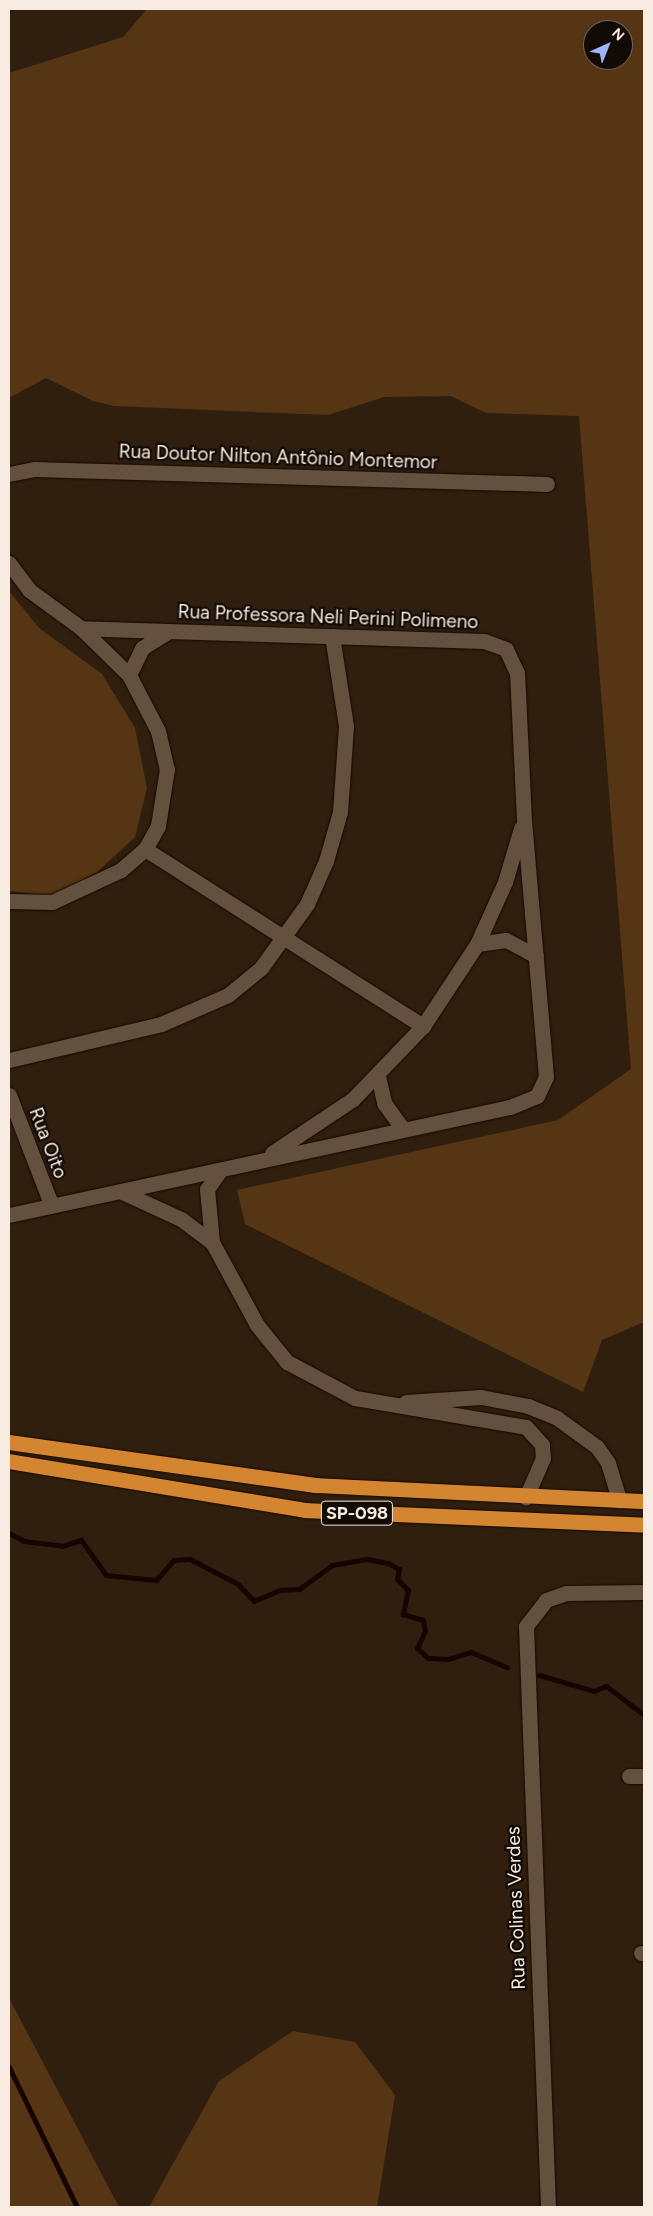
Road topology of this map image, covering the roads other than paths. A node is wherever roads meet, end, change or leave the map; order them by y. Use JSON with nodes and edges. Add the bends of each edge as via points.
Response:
{"nodes":[{"id":1,"x":9,"y":474,"type":"edge"},
{"id":2,"x":547,"y":484,"type":"dead end"},
{"id":3,"x":9,"y":563,"type":"edge"},
{"id":4,"x":81,"y":628,"type":"junction"},
{"id":5,"x":166,"y":632,"type":"junction"},
{"id":6,"x":332,"y":636,"type":"junction"},
{"id":7,"x":129,"y":674,"type":"junction"},
{"id":8,"x":524,"y":820,"type":"junction"},
{"id":9,"x":145,"y":849,"type":"junction"},
{"id":10,"x":9,"y":901,"type":"edge"},
{"id":11,"x":286,"y":936,"type":"junction"},
{"id":12,"x":477,"y":944,"type":"junction"},
{"id":13,"x":536,"y":956,"type":"junction"},
{"id":14,"x":423,"y":1026,"type":"junction"},
{"id":15,"x":9,"y":1060,"type":"edge"},
{"id":16,"x":378,"y":1076,"type":"junction"},
{"id":17,"x":9,"y":1095,"type":"edge"},
{"id":18,"x":404,"y":1129,"type":"junction"},
{"id":19,"x":262,"y":1160,"type":"junction"},
{"id":20,"x":219,"y":1172,"type":"junction"},
{"id":21,"x":121,"y":1192,"type":"junction"},
{"id":22,"x":50,"y":1204,"type":"junction"},
{"id":23,"x":9,"y":1215,"type":"edge"},
{"id":24,"x":212,"y":1242,"type":"junction"},
{"id":25,"x":389,"y":1404,"type":"junction"},
{"id":26,"x":9,"y":1442,"type":"edge"},
{"id":27,"x":9,"y":1461,"type":"edge"},
{"id":28,"x":526,"y":1497,"type":"junction"},
{"id":29,"x":619,"y":1500,"type":"junction"},
{"id":30,"x":644,"y":1501,"type":"edge"},
{"id":31,"x":644,"y":1525,"type":"edge"},
{"id":32,"x":644,"y":1592,"type":"edge"},
{"id":33,"x":629,"y":1776,"type":"dead end"},
{"id":34,"x":644,"y":1776,"type":"edge"},
{"id":35,"x":548,"y":2207,"type":"edge"}],
"edges":[{"from":1,"to":2,"type":"street","name":"Rua Doutor Nilton Antônio Montemor","via":[[34,469]]},
{"from":3,"to":4,"type":"street","via":[[43,602]]},
{"from":4,"to":5,"type":"street","name":"Rua Professora Neli Perini Polimeno"},
{"from":4,"to":7,"type":"street"},
{"from":5,"to":6,"type":"street","name":"Rua Professora Neli Perini Polimeno"},
{"from":5,"to":7,"type":"street","name":"Rua Professora Neli Perini Polimeno","via":[[142,648]]},
{"from":6,"to":8,"type":"street","name":"Rua Professora Neli Perini Polimeno","via":[[484,641],[506,649],[517,673]]},
{"from":6,"to":11,"type":"street","via":[[346,726],[340,812],[326,861],[307,904]]},
{"from":7,"to":9,"type":"street","via":[[158,730],[167,769],[158,826]]},
{"from":8,"to":12,"type":"street","via":[[505,882]]},
{"from":8,"to":13,"type":"street","name":"Rua Professora Neli Perini Polimeno"},
{"from":9,"to":10,"type":"street","via":[[121,870],[52,902]]},
{"from":9,"to":11,"type":"street"},
{"from":11,"to":14,"type":"street"},
{"from":11,"to":15,"type":"street","via":[[246,982],[198,1008],[161,1024]]},
{"from":12,"to":13,"type":"street","via":[[506,940]]},
{"from":12,"to":14,"type":"street"},
{"from":13,"to":18,"type":"street","name":"Rua Professora Neli Perini Polimeno","via":[[547,1064],[537,1096],[510,1107]]},
{"from":14,"to":16,"type":"street"},
{"from":16,"to":18,"type":"street","via":[[384,1103]]},
{"from":16,"to":19,"type":"street","via":[[325,1120]]},
{"from":17,"to":22,"type":"street","name":"Rua Oito"},
{"from":18,"to":19,"type":"street"},
{"from":19,"to":20,"type":"street"},
{"from":20,"to":21,"type":"street"},
{"from":20,"to":24,"type":"street","via":[[207,1189]]},
{"from":21,"to":22,"type":"street"},
{"from":21,"to":24,"type":"street","via":[[181,1219]]},
{"from":22,"to":23,"type":"street"},
{"from":24,"to":25,"type":"street","via":[[257,1325],[287,1362],[355,1398]]},
{"from":25,"to":28,"type":"street","via":[[526,1427],[542,1445],[544,1458]]},
{"from":25,"to":29,"type":"street","via":[[442,1396],[481,1397],[528,1406],[558,1418],[598,1447],[608,1463]]},
{"from":26,"to":28,"type":"highway","number":"SP-098","via":[[315,1485]]},
{"from":27,"to":31,"type":"highway","number":"SP-098","via":[[305,1510]]},
{"from":28,"to":29,"type":"highway","number":"SP-098"},
{"from":29,"to":30,"type":"highway","number":"SP-098"},
{"from":32,"to":35,"type":"street","name":"Rua Colinas Verdes","via":[[566,1593],[534,1610],[526,1626]]},
{"from":33,"to":34,"type":"street"}]}
